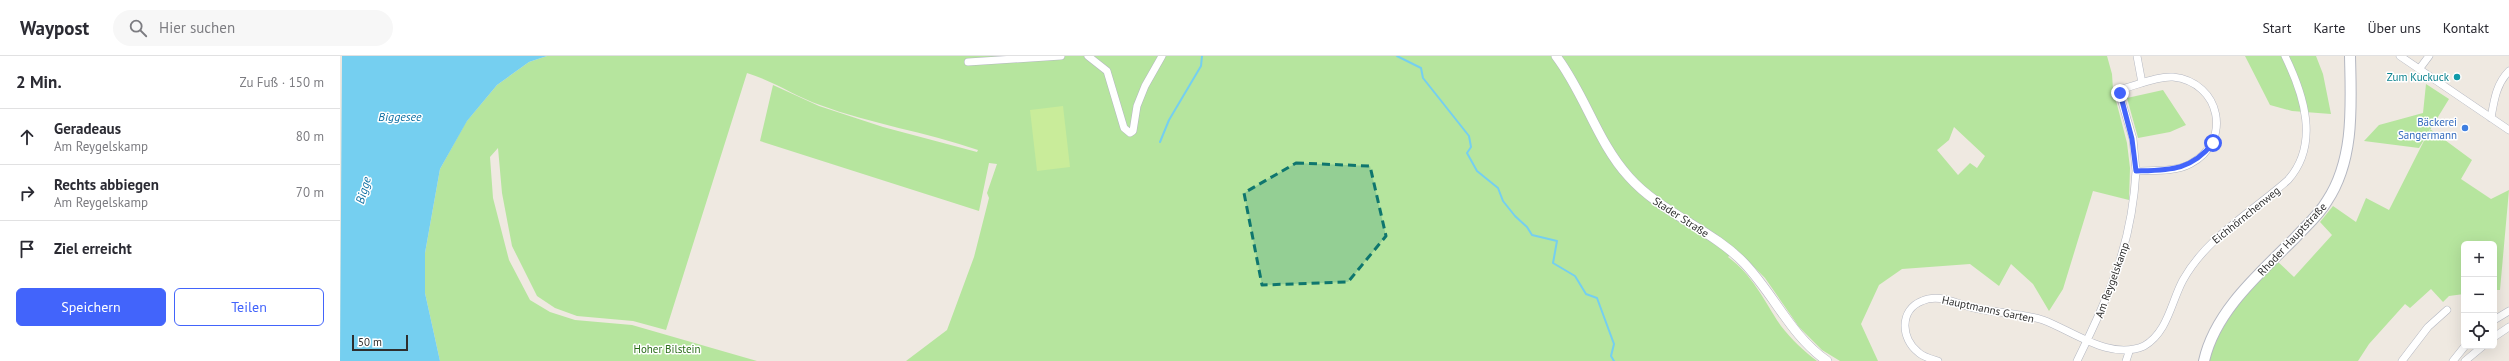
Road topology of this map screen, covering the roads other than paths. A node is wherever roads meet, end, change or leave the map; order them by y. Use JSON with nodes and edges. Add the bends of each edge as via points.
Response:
{"nodes":[{"id":1,"x":1061,"y":56,"type":"edge"},
{"id":2,"x":1088,"y":56,"type":"edge"},
{"id":3,"x":1162,"y":56,"type":"edge"},
{"id":4,"x":1556,"y":56,"type":"edge"},
{"id":5,"x":2137,"y":56,"type":"edge"},
{"id":6,"x":2285,"y":56,"type":"edge"},
{"id":7,"x":2350,"y":56,"type":"edge"},
{"id":8,"x":2400,"y":56,"type":"edge"},
{"id":9,"x":2429,"y":56,"type":"edge"},
{"id":10,"x":968,"y":62,"type":"dead end"},
{"id":11,"x":2420,"y":68,"type":"junction"},
{"id":12,"x":2509,"y":71,"type":"edge"},
{"id":13,"x":2142,"y":83,"type":"junction"},
{"id":14,"x":2491,"y":118,"type":"junction"},
{"id":15,"x":2509,"y":130,"type":"edge"},
{"id":16,"x":2136,"y":171,"type":"junction"},
{"id":17,"x":2447,"y":310,"type":"dead end"},
{"id":18,"x":2509,"y":311,"type":"edge"},
{"id":19,"x":2497,"y":318,"type":"edge"},
{"id":20,"x":2509,"y":327,"type":"edge"},
{"id":21,"x":2497,"y":335,"type":"edge"},
{"id":22,"x":2086,"y":342,"type":"junction"},
{"id":23,"x":2463,"y":349,"type":"edge"},
{"id":24,"x":2479,"y":349,"type":"edge"},
{"id":25,"x":2129,"y":352,"type":"junction"},
{"id":26,"x":1827,"y":361,"type":"edge"},
{"id":27,"x":1938,"y":361,"type":"edge"},
{"id":28,"x":2077,"y":361,"type":"edge"},
{"id":29,"x":2126,"y":361,"type":"edge"},
{"id":30,"x":2204,"y":361,"type":"edge"},
{"id":31,"x":2402,"y":361,"type":"edge"},
{"id":32,"x":2453,"y":361,"type":"edge"},
{"id":33,"x":2465,"y":361,"type":"edge"}],
"edges":[{"from":1,"to":10,"type":"street"},
{"from":2,"to":3,"type":"street","via":[[1107,71],[1124,128],[1130,133],[1134,131],[1138,106],[1145,86]]},
{"from":4,"to":26,"type":"street","name":"Stader Straße","via":[[1578,89],[1611,154],[1630,178],[1660,204],[1733,252],[1759,281],[1797,334]]},
{"from":5,"to":13,"type":"street"},
{"from":6,"to":25,"type":"street","name":"Eichhörnchenweg","via":[[2298,83],[2306,113],[2304,147],[2297,168],[2288,180],[2217,237],[2200,254],[2183,280],[2170,314],[2158,333],[2144,347]]},
{"from":7,"to":30,"type":"main road","name":"Rhoder Hauptstraße","via":[[2351,115],[2348,146],[2341,172],[2328,201],[2315,218],[2242,293],[2213,334]]},
{"from":8,"to":11,"type":"street"},
{"from":9,"to":11,"type":"street"},
{"from":11,"to":14,"type":"street"},
{"from":12,"to":14,"type":"street","via":[[2496,92]]},
{"from":13,"to":16,"type":"street","name":"Am Reygelskamp","via":[[2122,89],[2120,93],[2132,139]]},
{"from":13,"to":16,"type":"street","name":"Am Reygelskamp","via":[[2172,77],[2190,81],[2204,90],[2212,101],[2217,122],[2213,143],[2198,159],[2180,168]]},
{"from":14,"to":15,"type":"street"},
{"from":16,"to":22,"type":"street","name":"Am Reygelskamp","via":[[2135,200],[2124,252],[2104,306]]},
{"from":17,"to":31,"type":"street","via":[[2428,327]]},
{"from":18,"to":19,"type":"street"},
{"from":20,"to":21,"type":"street"},
{"from":22,"to":25,"type":"street","via":[[2115,351]]},
{"from":22,"to":27,"type":"street","name":"Hauptmanns Garten","via":[[2043,320],[1973,308],[1930,297],[1918,302],[1908,312],[1904,330],[1918,353]]},
{"from":22,"to":28,"type":"street","name":"Am Reygelskamp"},
{"from":23,"to":32,"type":"street"},
{"from":24,"to":33,"type":"street"},
{"from":25,"to":29,"type":"street"}]}
